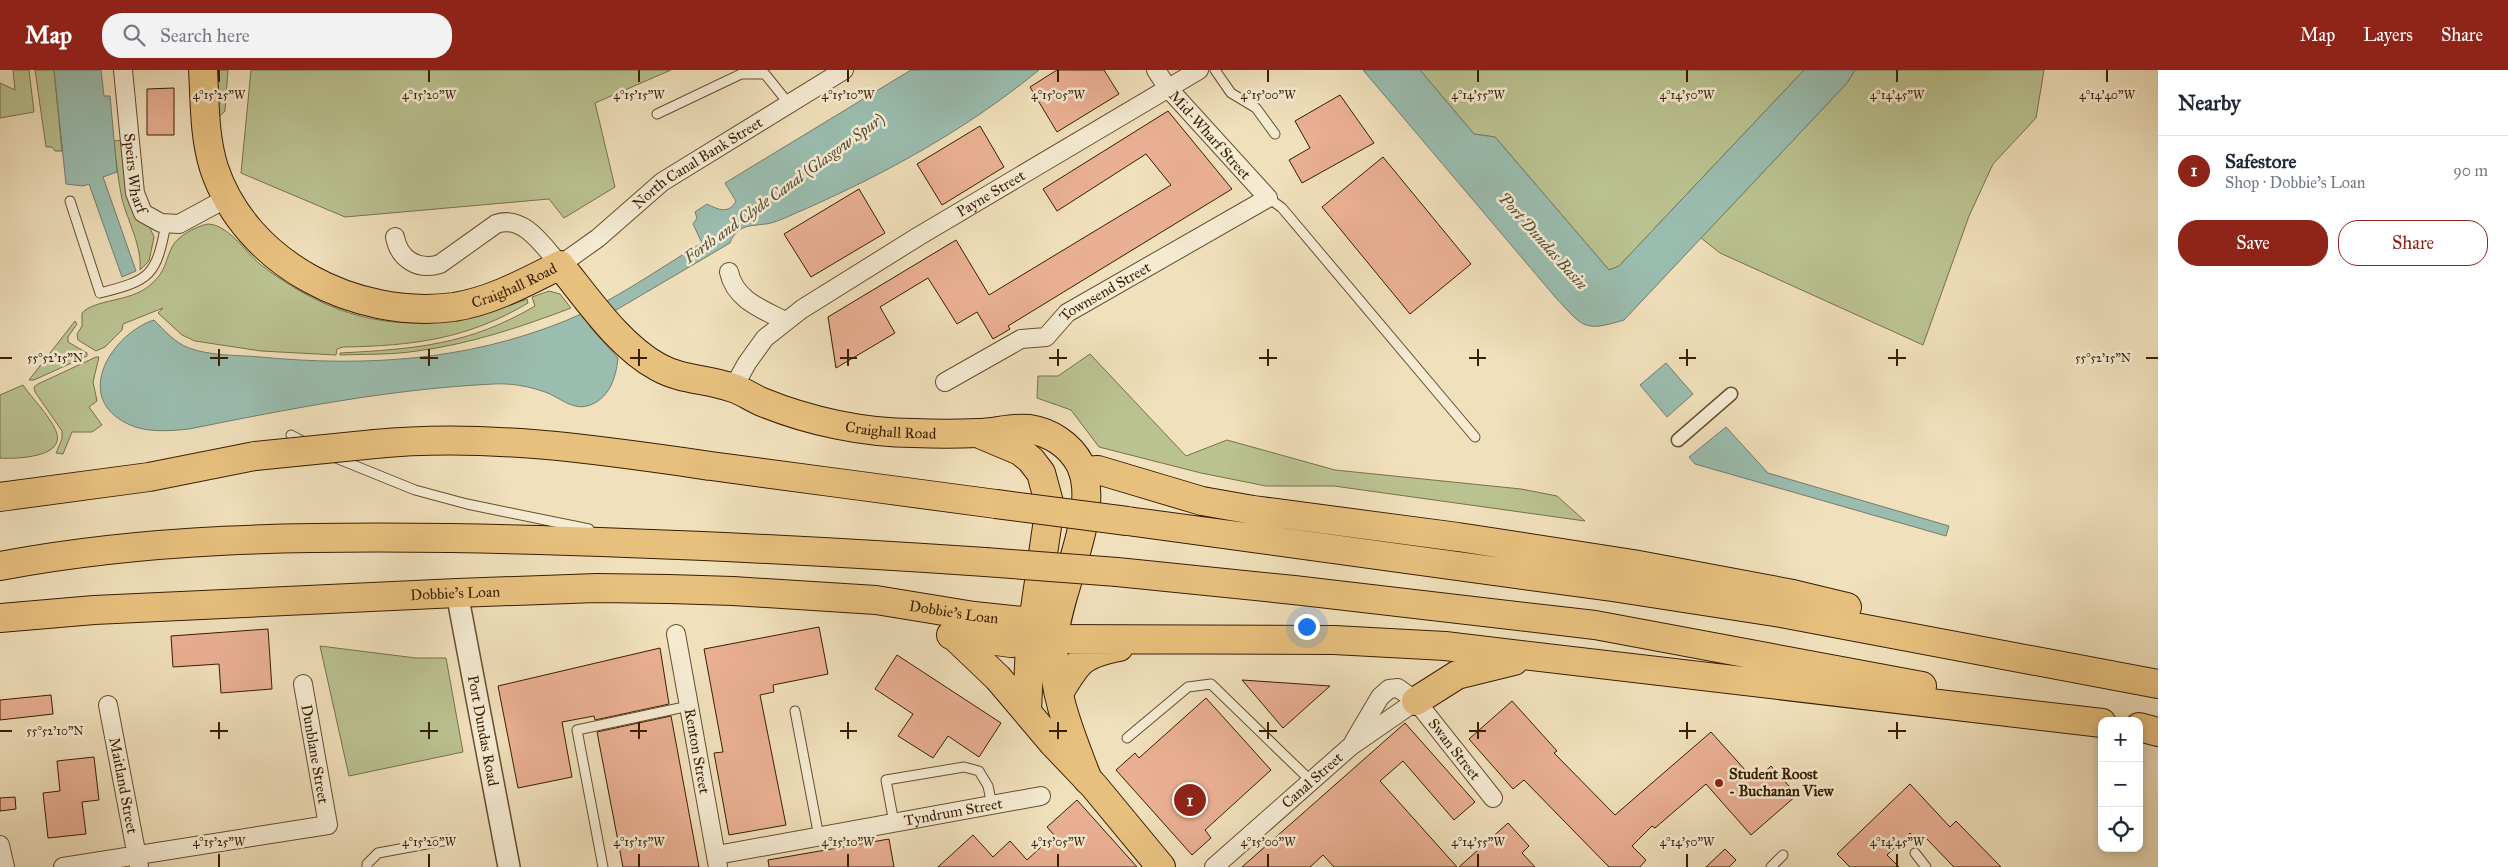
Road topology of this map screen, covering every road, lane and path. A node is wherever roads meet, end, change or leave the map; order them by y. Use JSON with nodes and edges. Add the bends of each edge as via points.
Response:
{"nodes":[{"id":1,"x":122,"y":70,"type":"edge"},
{"id":2,"x":203,"y":70,"type":"edge"},
{"id":3,"x":844,"y":70,"type":"edge"},
{"id":4,"x":1156,"y":70,"type":"edge"},
{"id":5,"x":1199,"y":70,"type":"edge"},
{"id":6,"x":1216,"y":70,"type":"edge"},
{"id":7,"x":1167,"y":88,"type":"junction"},
{"id":8,"x":789,"y":104,"type":"junction"},
{"id":9,"x":657,"y":114,"type":"dead end"},
{"id":10,"x":1275,"y":134,"type":"dead end"},
{"id":11,"x":1267,"y":197,"type":"junction"},
{"id":12,"x":227,"y":198,"type":"junction"},
{"id":13,"x":70,"y":200,"type":"dead end"},
{"id":14,"x":166,"y":224,"type":"junction"},
{"id":15,"x":395,"y":236,"type":"dead end"},
{"id":16,"x":560,"y":265,"type":"junction"},
{"id":17,"x":729,"y":272,"type":"dead end"},
{"id":18,"x":785,"y":321,"type":"junction"},
{"id":19,"x":945,"y":382,"type":"dead end"},
{"id":20,"x":733,"y":388,"type":"junction"},
{"id":21,"x":1731,"y":394,"type":"dead end"},
{"id":22,"x":978,"y":433,"type":"junction"},
{"id":23,"x":291,"y":435,"type":"dead end"},
{"id":24,"x":1475,"y":437,"type":"dead end"},
{"id":25,"x":1678,"y":440,"type":"dead end"},
{"id":26,"x":1091,"y":471,"type":"junction"},
{"id":27,"x":0,"y":497,"type":"edge"},
{"id":28,"x":1050,"y":506,"type":"junction"},
{"id":29,"x":658,"y":542,"type":"junction"},
{"id":30,"x":4,"y":566,"type":"edge"},
{"id":31,"x":457,"y":593,"type":"junction"},
{"id":32,"x":876,"y":600,"type":"junction"},
{"id":33,"x":35,"y":617,"type":"junction"},
{"id":34,"x":0,"y":618,"type":"edge"},
{"id":35,"x":0,"y":624,"type":"edge"},
{"id":36,"x":1043,"y":633,"type":"junction"},
{"id":37,"x":676,"y":634,"type":"dead end"},
{"id":38,"x":954,"y":636,"type":"junction"},
{"id":39,"x":1152,"y":640,"type":"junction"},
{"id":40,"x":1535,"y":656,"type":"junction"},
{"id":41,"x":2102,"y":673,"type":"junction"},
{"id":42,"x":303,"y":684,"type":"dead end"},
{"id":43,"x":2158,"y":684,"type":"edge"},
{"id":44,"x":1059,"y":693,"type":"junction"},
{"id":45,"x":1416,"y":701,"type":"junction"},
{"id":46,"x":108,"y":706,"type":"dead end"},
{"id":47,"x":689,"y":706,"type":"junction"},
{"id":48,"x":795,"y":711,"type":"dead end"},
{"id":49,"x":1027,"y":711,"type":"junction"},
{"id":50,"x":2098,"y":720,"type":"edge"},
{"id":51,"x":2098,"y":723,"type":"edge"},
{"id":52,"x":2143,"y":728,"type":"edge"},
{"id":53,"x":2158,"y":731,"type":"edge"},
{"id":54,"x":1127,"y":738,"type":"dead end"},
{"id":55,"x":1351,"y":746,"type":"junction"},
{"id":56,"x":1088,"y":780,"type":"junction"},
{"id":57,"x":1311,"y":781,"type":"junction"},
{"id":58,"x":1041,"y":796,"type":"dead end"},
{"id":59,"x":1493,"y":798,"type":"dead end"},
{"id":60,"x":992,"y":805,"type":"junction"},
{"id":61,"x":894,"y":823,"type":"junction"},
{"id":62,"x":819,"y":836,"type":"junction"},
{"id":63,"x":448,"y":840,"type":"dead end"},
{"id":64,"x":0,"y":845,"type":"edge"},
{"id":65,"x":1915,"y":853,"type":"dead end"},
{"id":66,"x":1783,"y":855,"type":"dead end"},
{"id":67,"x":717,"y":861,"type":"edge"},
{"id":68,"x":138,"y":862,"type":"edge"},
{"id":69,"x":5,"y":867,"type":"edge"},
{"id":70,"x":63,"y":867,"type":"edge"},
{"id":71,"x":368,"y":867,"type":"edge"},
{"id":72,"x":509,"y":867,"type":"edge"},
{"id":73,"x":603,"y":867,"type":"edge"},
{"id":74,"x":1161,"y":867,"type":"edge"},
{"id":75,"x":1214,"y":867,"type":"edge"},
{"id":76,"x":1771,"y":867,"type":"edge"},
{"id":77,"x":1926,"y":867,"type":"edge"}],
"edges":[{"from":1,"to":14,"type":"street","name":"Speirs Wharf","via":[[138,202],[148,217]]},
{"from":2,"to":12,"type":"main road","name":"Craighall Road","via":[[208,140]]},
{"from":3,"to":8,"type":"street","name":"North Canal Bank Street"},
{"from":4,"to":7,"type":"street","name":"Mid-Wharf Street"},
{"from":5,"to":7,"type":"street","name":"Payne Street"},
{"from":6,"to":10,"type":"lane","via":[[1231,93],[1256,108]]},
{"from":7,"to":11,"type":"street","name":"Mid-Wharf Street"},
{"from":7,"to":18,"type":"street","name":"Payne Street","via":[[919,236]]},
{"from":8,"to":9,"type":"lane","via":[[765,74],[741,74]]},
{"from":8,"to":16,"type":"street","name":"North Canal Bank Street","via":[[662,182],[598,238]]},
{"from":11,"to":19,"type":"street","name":"Townsend Street","via":[[1068,313],[1046,337],[1021,339]]},
{"from":11,"to":24,"type":"lane","via":[[1282,208]]},
{"from":12,"to":14,"type":"street","name":"Speirs Wharf","via":[[185,222]]},
{"from":12,"to":16,"type":"main road","name":"Craighall Road","via":[[255,236],[293,268],[335,291],[376,304],[424,308],[466,304],[509,290]]},
{"from":13,"to":14,"type":"lane","via":[[100,293],[136,282],[151,272],[158,258]]},
{"from":15,"to":16,"type":"street","via":[[405,257],[422,267],[432,267],[496,224],[504,222],[529,230]]},
{"from":16,"to":20,"type":"main road","name":"Craighall Road","via":[[645,360],[667,372]]},
{"from":17,"to":18,"type":"street","via":[[735,290],[748,302]]},
{"from":18,"to":20,"type":"street","name":"Payne Street","via":[[756,348]]},
{"from":20,"to":22,"type":"main road","name":"Craighall Road","via":[[761,402],[853,427],[911,433]]},
{"from":21,"to":25,"type":"street"},
{"from":22,"to":26,"type":"main road","name":"Craighall Road","via":[[1027,429],[1044,433],[1069,449]]},
{"from":22,"to":28,"type":"main road","name":"Craighall Road","via":[[1020,451],[1031,460],[1041,473]]},
{"from":23,"to":29,"type":"lane","via":[[340,460],[415,490],[524,517]]},
{"from":26,"to":28,"type":"main road","via":[[1073,474],[1056,487]]},
{"from":26,"to":36,"type":"main road","name":"Craighall Road","via":[[1086,508]]},
{"from":26,"to":41,"type":"main road","via":[[1202,501],[1253,510],[1493,542],[1793,594]]},
{"from":27,"to":41,"type":"main road","bridge":true,"via":[[149,477],[256,456],[375,444],[464,442],[552,446],[618,452],[1612,587],[1782,612]]},
{"from":28,"to":36,"type":"main road","name":"Craighall Road"},
{"from":29,"to":30,"type":"main road","via":[[271,538],[113,549]]},
{"from":29,"to":50,"type":"main road","bridge":true,"via":[[1117,572],[1595,626]]},
{"from":31,"to":32,"type":"main road","name":"Dobbie's Loan","via":[[669,589]]},
{"from":31,"to":33,"type":"main road","name":"Dobbie's Loan","via":[[94,610]]},
{"from":31,"to":72,"type":"street","name":"Port Dundas Road"},
{"from":32,"to":36,"type":"main road","name":"Dobbie's Loan","via":[[974,616]]},
{"from":32,"to":38,"type":"main road","name":"Dobbie's Loan"},
{"from":33,"to":34,"type":"main road","name":"Dobbie's Loan"},
{"from":33,"to":35,"type":"main road","name":"Dobbie's Loan"},
{"from":36,"to":38,"type":"main road","name":"Dobbie's Loan","via":[[993,642]]},
{"from":36,"to":39,"type":"main road"},
{"from":36,"to":44,"type":"main road","name":"Dobbie's Loan"},
{"from":36,"to":49,"type":"main road"},
{"from":37,"to":47,"type":"street","name":"Renton Street"},
{"from":38,"to":49,"type":"main road","name":"Dobbie's Loan"},
{"from":39,"to":40,"type":"main road","via":[[1376,641]]},
{"from":39,"to":44,"type":"main road","via":[[1086,657]]},
{"from":40,"to":45,"type":"main road","via":[[1457,675]]},
{"from":40,"to":51,"type":"main road"},
{"from":41,"to":43,"type":"main road"},
{"from":42,"to":68,"type":"street","name":"Dunblane Street","via":[[328,825]]},
{"from":44,"to":56,"type":"main road","name":"Dobbie's Loan","via":[[1070,734]]},
{"from":45,"to":55,"type":"street","name":"Canal Street"},
{"from":45,"to":55,"type":"street","via":[[1398,688],[1389,689],[1380,697]]},
{"from":45,"to":59,"type":"street","name":"Swan Street"},
{"from":46,"to":68,"type":"street","name":"Maitland Street"},
{"from":47,"to":67,"type":"street","name":"Renton Street"},
{"from":47,"to":73,"type":"lane","via":[[577,730]]},
{"from":48,"to":62,"type":"lane"},
{"from":49,"to":56,"type":"main road","name":"Dobbie's Loan"},
{"from":52,"to":53,"type":"main road"},
{"from":54,"to":57,"type":"lane","via":[[1188,688],[1211,684]]},
{"from":55,"to":57,"type":"street","name":"Canal Street"},
{"from":56,"to":74,"type":"main road","name":"Dobbie's Loan"},
{"from":57,"to":75,"type":"street","name":"Canal Street"},
{"from":58,"to":60,"type":"street","name":"Tyndrum Street"},
{"from":60,"to":61,"type":"street","name":"Tyndrum Street"},
{"from":60,"to":61,"type":"lane","via":[[988,786],[979,771],[964,767],[886,780]]},
{"from":61,"to":62,"type":"street","name":"Tyndrum Street"},
{"from":62,"to":67,"type":"street","name":"Tyndrum Street"},
{"from":63,"to":71,"type":"lane","via":[[378,853],[367,864]]},
{"from":64,"to":69,"type":"street"},
{"from":65,"to":77,"type":"lane"},
{"from":66,"to":76,"type":"lane"},
{"from":68,"to":70,"type":"street"}]}
